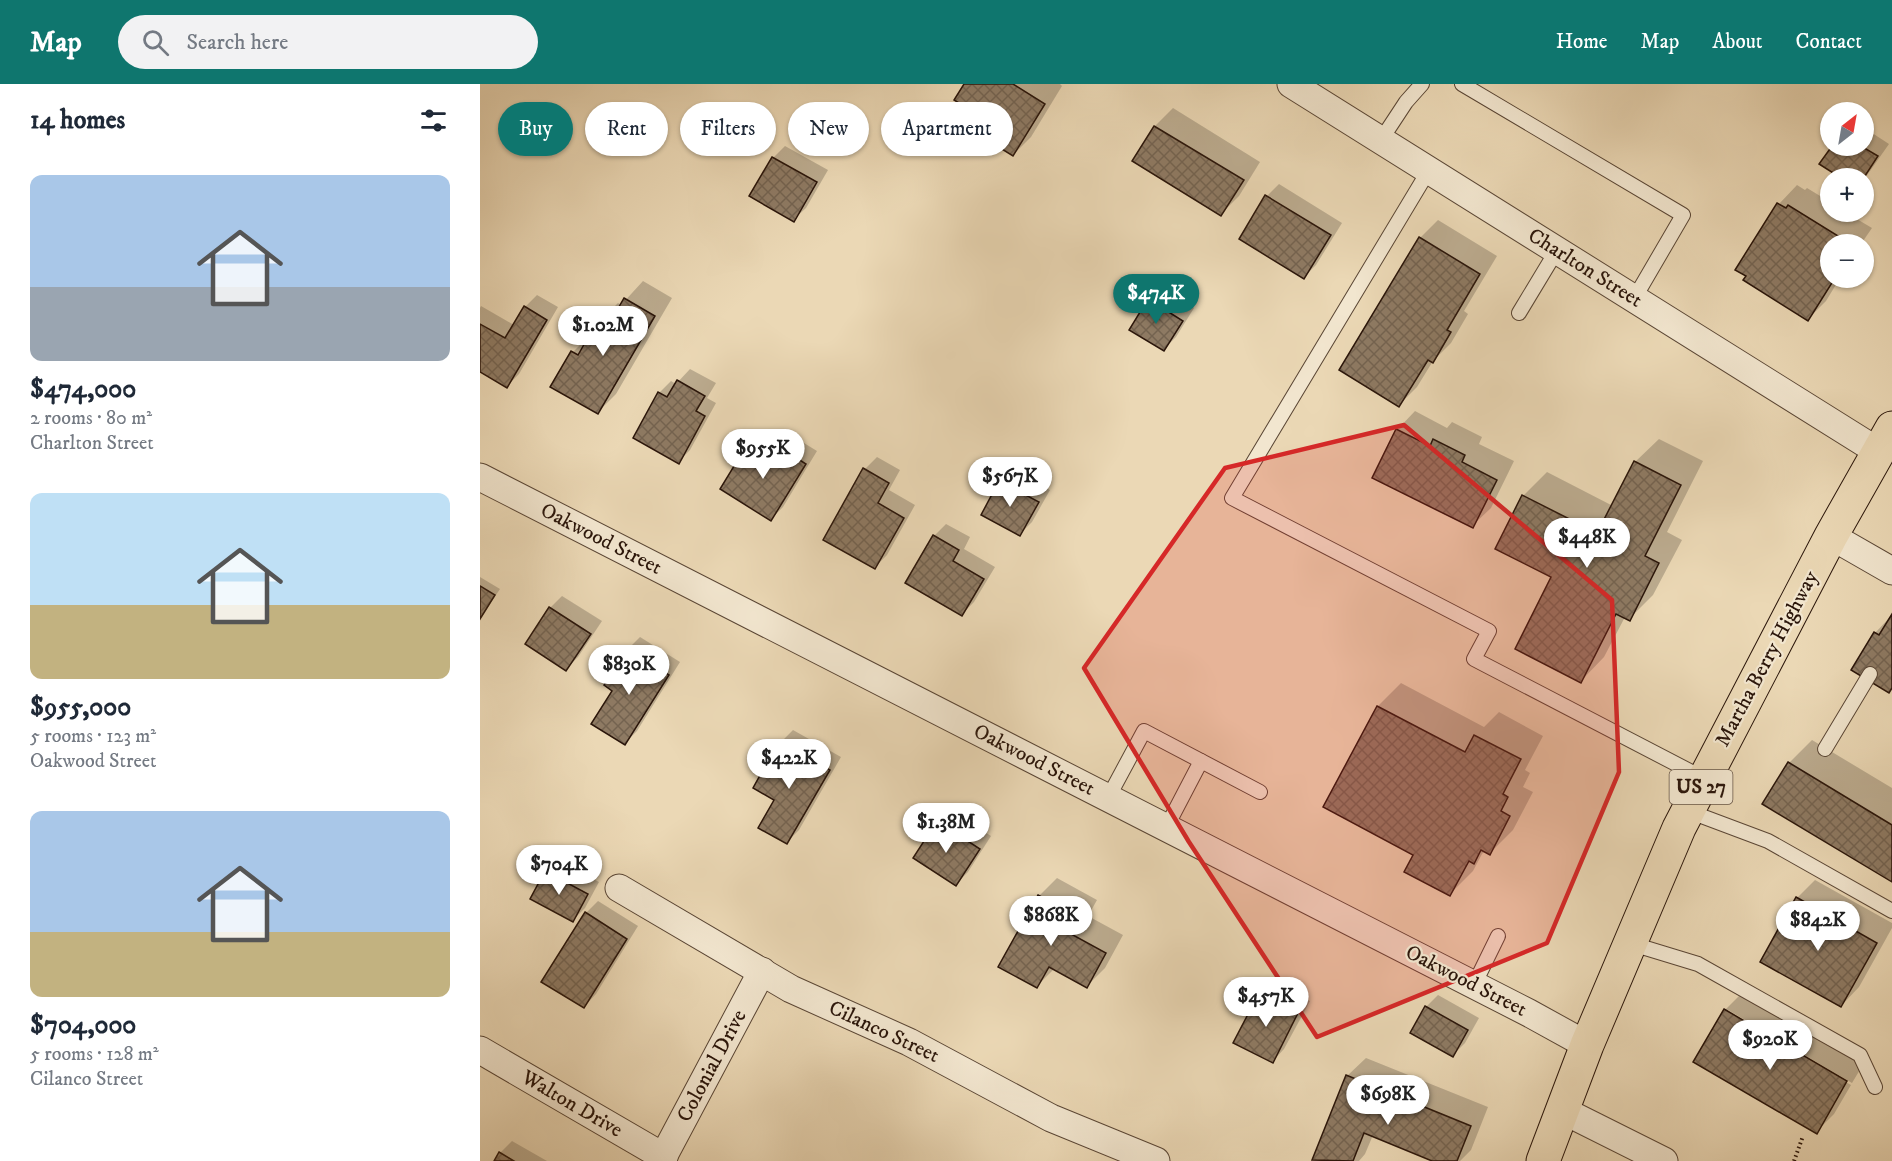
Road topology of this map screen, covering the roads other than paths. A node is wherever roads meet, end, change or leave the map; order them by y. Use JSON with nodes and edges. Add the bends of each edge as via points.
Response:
{"nodes":[{"id":1,"x":1291,"y":84,"type":"edge"},
{"id":2,"x":1422,"y":84,"type":"edge"},
{"id":3,"x":1462,"y":84,"type":"edge"},
{"id":4,"x":1381,"y":140,"type":"junction"},
{"id":5,"x":1429,"y":170,"type":"junction"},
{"id":6,"x":1557,"y":250,"type":"junction"},
{"id":7,"x":1634,"y":298,"type":"junction"},
{"id":8,"x":1519,"y":313,"type":"dead end"},
{"id":9,"x":1888,"y":446,"type":"edge"},
{"id":10,"x":480,"y":477,"type":"edge"},
{"id":11,"x":1832,"y":536,"type":"junction"},
{"id":12,"x":1892,"y":571,"type":"edge"},
{"id":13,"x":1870,"y":674,"type":"dead end"},
{"id":14,"x":1825,"y":749,"type":"dead end"},
{"id":15,"x":1201,"y":761,"type":"junction"},
{"id":16,"x":1705,"y":779,"type":"junction"},
{"id":17,"x":1260,"y":792,"type":"dead end"},
{"id":18,"x":1108,"y":798,"type":"junction"},
{"id":19,"x":1688,"y":811,"type":"junction"},
{"id":20,"x":1166,"y":828,"type":"junction"},
{"id":21,"x":620,"y":888,"type":"dead end"},
{"id":22,"x":1892,"y":912,"type":"edge"},
{"id":23,"x":1498,"y":936,"type":"dead end"},
{"id":24,"x":1629,"y":944,"type":"junction"},
{"id":25,"x":762,"y":971,"type":"junction"},
{"id":26,"x":1474,"y":985,"type":"junction"},
{"id":27,"x":1587,"y":1045,"type":"junction"},
{"id":28,"x":480,"y":1050,"type":"edge"},
{"id":29,"x":1875,"y":1087,"type":"dead end"},
{"id":30,"x":1562,"y":1110,"type":"junction"},
{"id":31,"x":662,"y":1159,"type":"edge"},
{"id":32,"x":1156,"y":1161,"type":"edge"},
{"id":33,"x":1543,"y":1161,"type":"edge"},
{"id":34,"x":1664,"y":1161,"type":"edge"}],
"edges":[{"from":1,"to":4,"type":"street","name":"Charlton Street"},
{"from":2,"to":4,"type":"lane"},
{"from":3,"to":7,"type":"lane","via":[[1683,215]]},
{"from":4,"to":5,"type":"street","name":"Charlton Street"},
{"from":5,"to":6,"type":"street","name":"Charlton Street"},
{"from":5,"to":16,"type":"lane","via":[[1232,498],[1489,631],[1474,659]]},
{"from":6,"to":7,"type":"street","name":"Charlton Street"},
{"from":6,"to":8,"type":"lane"},
{"from":7,"to":9,"type":"street","name":"Charlton Street"},
{"from":9,"to":11,"type":"main road","name":"Martha Berry Highway","number":"US 27"},
{"from":10,"to":18,"type":"street","name":"Oakwood Street"},
{"from":11,"to":12,"type":"street"},
{"from":11,"to":16,"type":"main road","name":"Martha Berry Highway","number":"US 27"},
{"from":13,"to":14,"type":"lane"},
{"from":15,"to":17,"type":"lane"},
{"from":15,"to":18,"type":"lane","via":[[1144,731]]},
{"from":15,"to":20,"type":"lane"},
{"from":16,"to":19,"type":"main road","name":"Martha Berry Highway","number":"US 27"},
{"from":18,"to":20,"type":"street","name":"Oakwood Street"},
{"from":19,"to":22,"type":"lane","via":[[1768,841]]},
{"from":19,"to":24,"type":"main road","name":"Martha Berry Highway","number":"US 27"},
{"from":20,"to":26,"type":"street","name":"Oakwood Street"},
{"from":21,"to":25,"type":"street","name":"Cilanco Street"},
{"from":23,"to":26,"type":"lane"},
{"from":24,"to":27,"type":"main road","name":"Martha Berry Highway","number":"US 27"},
{"from":24,"to":29,"type":"lane","via":[[1698,964],[1860,1055]]},
{"from":25,"to":31,"type":"street","name":"Colonial Drive"},
{"from":25,"to":32,"type":"street","name":"Cilanco Street","via":[[791,989],[909,1042],[1051,1118]]},
{"from":26,"to":27,"type":"street","name":"Oakwood Street"},
{"from":27,"to":30,"type":"main road","name":"Martha Berry Highway","number":"US 27"},
{"from":28,"to":31,"type":"street","name":"Walton Drive"},
{"from":30,"to":33,"type":"main road","name":"Martha Berry Highway","number":"US 27"},
{"from":30,"to":34,"type":"street"}]}
